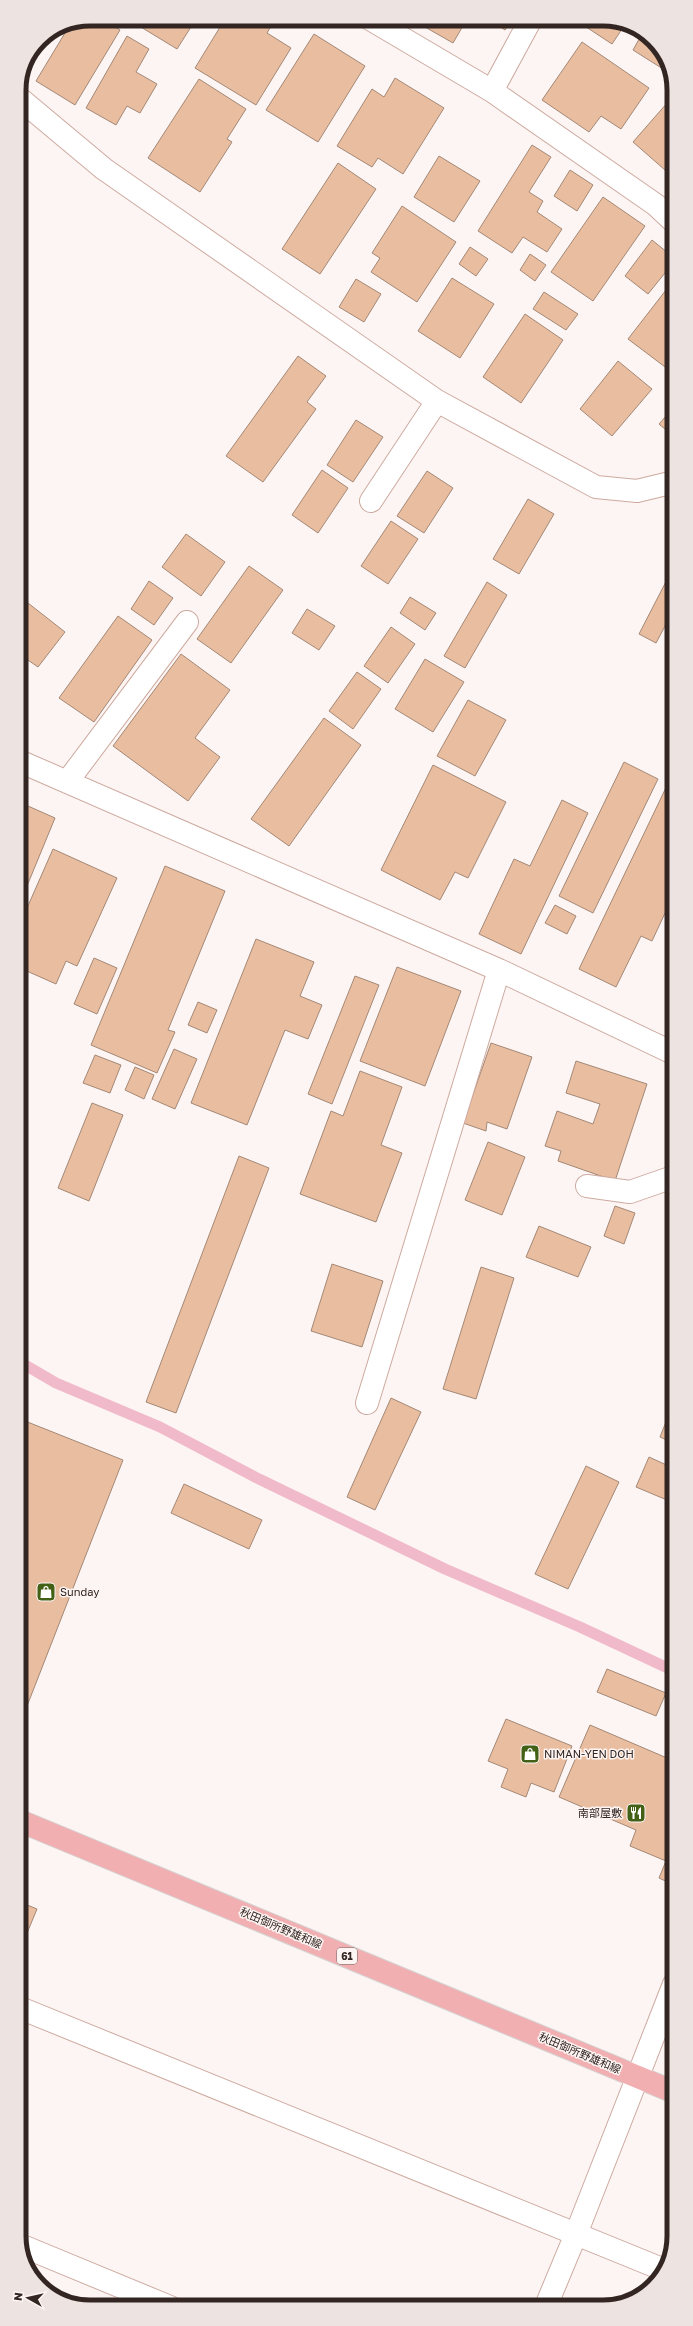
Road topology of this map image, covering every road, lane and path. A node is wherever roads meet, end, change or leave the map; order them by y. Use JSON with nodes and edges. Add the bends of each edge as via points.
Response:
{"nodes":[{"id":1,"x":382,"y":26,"type":"edge"},
{"id":2,"x":527,"y":26,"type":"edge"},
{"id":3,"x":492,"y":91,"type":"junction"},
{"id":4,"x":26,"y":104,"type":"edge"},
{"id":5,"x":667,"y":215,"type":"edge"},
{"id":6,"x":437,"y":401,"type":"junction"},
{"id":7,"x":667,"y":484,"type":"edge"},
{"id":8,"x":371,"y":501,"type":"dead end"},
{"id":9,"x":187,"y":622,"type":"dead end"},
{"id":10,"x":26,"y":764,"type":"edge"},
{"id":11,"x":67,"y":782,"type":"junction"},
{"id":12,"x":499,"y":970,"type":"junction"},
{"id":13,"x":667,"y":1050,"type":"edge"},
{"id":14,"x":667,"y":1179,"type":"edge"},
{"id":15,"x":587,"y":1186,"type":"dead end"},
{"id":16,"x":367,"y":1403,"type":"dead end"},
{"id":17,"x":26,"y":1823,"type":"edge"},
{"id":18,"x":667,"y":2001,"type":"edge"},
{"id":19,"x":26,"y":2010,"type":"edge"},
{"id":20,"x":636,"y":2076,"type":"junction"},
{"id":21,"x":667,"y":2089,"type":"edge"},
{"id":22,"x":576,"y":2234,"type":"junction"},
{"id":23,"x":27,"y":2248,"type":"edge"},
{"id":24,"x":658,"y":2267,"type":"edge"},
{"id":25,"x":153,"y":2300,"type":"edge"},
{"id":26,"x":548,"y":2300,"type":"edge"}],
"edges":[{"from":1,"to":3,"type":"street"},
{"from":2,"to":3,"type":"street"},
{"from":3,"to":5,"type":"street","via":[[656,205]]},
{"from":4,"to":6,"type":"street","via":[[104,169]]},
{"from":6,"to":7,"type":"street","via":[[596,487],[637,491]]},
{"from":6,"to":8,"type":"street"},
{"from":9,"to":11,"type":"street"},
{"from":10,"to":11,"type":"street"},
{"from":11,"to":12,"type":"street"},
{"from":12,"to":13,"type":"street"},
{"from":12,"to":16,"type":"street"},
{"from":14,"to":15,"type":"street","via":[[630,1192]]},
{"from":17,"to":20,"type":"main road","name":"秋田御所野雄和線","number":"61"},
{"from":18,"to":20,"type":"street"},
{"from":19,"to":22,"type":"street"},
{"from":20,"to":21,"type":"main road","name":"秋田御所野雄和線","number":"61"},
{"from":20,"to":22,"type":"street"},
{"from":22,"to":24,"type":"street"},
{"from":22,"to":26,"type":"street"},
{"from":23,"to":25,"type":"street"}]}
